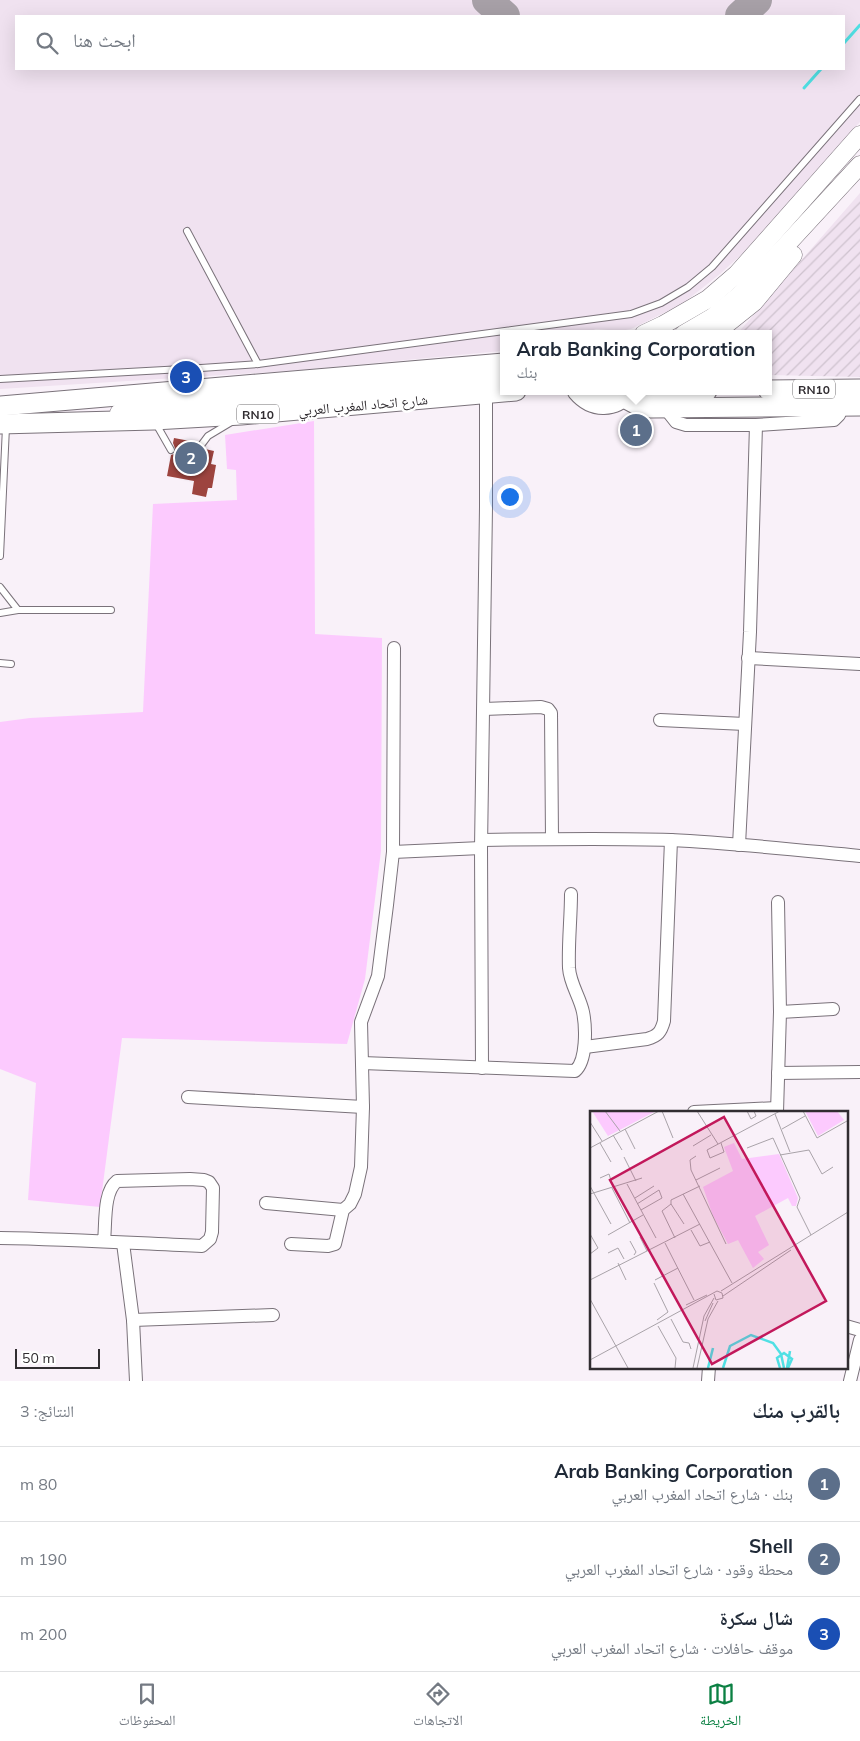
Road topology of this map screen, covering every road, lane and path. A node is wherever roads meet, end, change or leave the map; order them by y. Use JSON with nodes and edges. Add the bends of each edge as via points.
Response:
{"nodes":[{"id":1,"x":860,"y":99,"type":"edge"},
{"id":2,"x":860,"y":136,"type":"edge"},
{"id":3,"x":860,"y":165,"type":"edge"},
{"id":4,"x":860,"y":174,"type":"edge"},
{"id":5,"x":187,"y":231,"type":"dead end"},
{"id":6,"x":516,"y":330,"type":"edge"},
{"id":7,"x":652,"y":330,"type":"edge"},
{"id":8,"x":691,"y":330,"type":"edge"},
{"id":9,"x":719,"y":330,"type":"edge"},
{"id":10,"x":500,"y":332,"type":"edge"},
{"id":11,"x":500,"y":363,"type":"edge"},
{"id":12,"x":258,"y":364,"type":"junction"},
{"id":13,"x":0,"y":379,"type":"edge"},
{"id":14,"x":500,"y":379,"type":"edge"},
{"id":15,"x":860,"y":389,"type":"edge"},
{"id":16,"x":772,"y":390,"type":"edge"},
{"id":17,"x":500,"y":393,"type":"edge"},
{"id":18,"x":486,"y":395,"type":"junction"},
{"id":19,"x":581,"y":395,"type":"edge"},
{"id":20,"x":627,"y":395,"type":"edge"},
{"id":21,"x":852,"y":406,"type":"edge"},
{"id":22,"x":665,"y":408,"type":"junction"},
{"id":23,"x":3,"y":415,"type":"edge"},
{"id":24,"x":242,"y":415,"type":"junction"},
{"id":25,"x":154,"y":420,"type":"junction"},
{"id":26,"x":756,"y":425,"type":"junction"},
{"id":27,"x":199,"y":448,"type":"dead end"},
{"id":28,"x":171,"y":450,"type":"dead end"},
{"id":29,"x":0,"y":556,"type":"edge"},
{"id":30,"x":0,"y":586,"type":"edge"},
{"id":31,"x":18,"y":610,"type":"junction"},
{"id":32,"x":111,"y":610,"type":"dead end"},
{"id":33,"x":0,"y":613,"type":"edge"},
{"id":34,"x":394,"y":648,"type":"dead end"},
{"id":35,"x":748,"y":658,"type":"junction"},
{"id":36,"x":0,"y":663,"type":"edge"},
{"id":37,"x":11,"y":664,"type":"dead end"},
{"id":38,"x":860,"y":664,"type":"edge"},
{"id":39,"x":484,"y":709,"type":"junction"},
{"id":40,"x":660,"y":720,"type":"dead end"},
{"id":41,"x":745,"y":724,"type":"junction"},
{"id":42,"x":552,"y":839,"type":"junction"},
{"id":43,"x":671,"y":840,"type":"junction"},
{"id":44,"x":482,"y":844,"type":"junction"},
{"id":45,"x":739,"y":845,"type":"junction"},
{"id":46,"x":393,"y":852,"type":"junction"},
{"id":47,"x":860,"y":856,"type":"edge"},
{"id":48,"x":572,"y":894,"type":"dead end"},
{"id":49,"x":778,"y":902,"type":"dead end"},
{"id":50,"x":833,"y":1010,"type":"dead end"},
{"id":51,"x":780,"y":1012,"type":"junction"},
{"id":52,"x":585,"y":1047,"type":"junction"},
{"id":53,"x":362,"y":1063,"type":"junction"},
{"id":54,"x":482,"y":1068,"type":"junction"},
{"id":55,"x":860,"y":1072,"type":"edge"},
{"id":56,"x":778,"y":1074,"type":"junction"},
{"id":57,"x":188,"y":1097,"type":"dead end"},
{"id":58,"x":363,"y":1108,"type":"junction"},
{"id":59,"x":777,"y":1110,"type":"edge"},
{"id":60,"x":736,"y":1111,"type":"edge"},
{"id":61,"x":266,"y":1203,"type":"dead end"},
{"id":62,"x":343,"y":1210,"type":"junction"},
{"id":63,"x":0,"y":1238,"type":"edge"},
{"id":64,"x":104,"y":1241,"type":"junction"},
{"id":65,"x":124,"y":1243,"type":"junction"},
{"id":66,"x":291,"y":1244,"type":"dead end"},
{"id":67,"x":273,"y":1314,"type":"dead end"},
{"id":68,"x":133,"y":1320,"type":"junction"},
{"id":69,"x":860,"y":1340,"type":"edge"},
{"id":70,"x":709,"y":1368,"type":"edge"},
{"id":71,"x":136,"y":1381,"type":"edge"},
{"id":72,"x":708,"y":1381,"type":"edge"},
{"id":73,"x":850,"y":1381,"type":"edge"}],
"edges":[{"from":1,"to":6,"type":"lane","via":[[712,267],[688,287],[661,303],[631,314]]},
{"from":2,"to":7,"type":"street","via":[[737,274],[708,299]]},
{"from":3,"to":8,"type":"street","via":[[741,294]]},
{"from":4,"to":9,"type":"street","via":[[754,302]]},
{"from":5,"to":12,"type":"lane"},
{"from":10,"to":12,"type":"lane"},
{"from":11,"to":23,"type":"main road","number":"RN10"},
{"from":12,"to":13,"type":"lane"},
{"from":14,"to":23,"type":"street"},
{"from":15,"to":16,"type":"main road","number":"RN10"},
{"from":17,"to":18,"type":"main road","name":"شارع اتحاد المغرب العربي","number":"RN10"},
{"from":18,"to":24,"type":"main road","name":"شارع اتحاد المغرب العربي","number":"RN10"},
{"from":18,"to":39,"type":"street"},
{"from":19,"to":20,"type":"main road","number":"RN10","via":[[589,402],[607,405]]},
{"from":20,"to":22,"type":"main road","number":"RN10","via":[[644,406]]},
{"from":21,"to":22,"type":"main road","number":"RN10"},
{"from":21,"to":26,"type":"street","via":[[834,420]]},
{"from":22,"to":26,"type":"street","via":[[676,422],[686,425]]},
{"from":23,"to":25,"type":"main road","name":"شارع اتحاد المغرب العربي","number":"RN10"},
{"from":23,"to":29,"type":"lane"},
{"from":24,"to":25,"type":"main road","name":"شارع اتحاد المغرب العربي","number":"RN10"},
{"from":24,"to":27,"type":"lane","via":[[208,436]]},
{"from":25,"to":28,"type":"lane"},
{"from":26,"to":35,"type":"street"},
{"from":30,"to":31,"type":"lane"},
{"from":31,"to":32,"type":"lane"},
{"from":31,"to":33,"type":"lane"},
{"from":34,"to":46,"type":"street"},
{"from":35,"to":38,"type":"street"},
{"from":35,"to":41,"type":"street"},
{"from":36,"to":37,"type":"lane"},
{"from":39,"to":42,"type":"street","via":[[541,707],[552,713]]},
{"from":39,"to":44,"type":"street"},
{"from":40,"to":41,"type":"street"},
{"from":41,"to":45,"type":"street"},
{"from":42,"to":43,"type":"street"},
{"from":42,"to":44,"type":"street"},
{"from":43,"to":45,"type":"street"},
{"from":43,"to":52,"type":"street","via":[[662,1031],[648,1039]]},
{"from":44,"to":46,"type":"street"},
{"from":44,"to":54,"type":"street"},
{"from":45,"to":47,"type":"street"},
{"from":46,"to":53,"type":"street","via":[[378,976],[361,1022]]},
{"from":48,"to":52,"type":"street","via":[[570,978],[583,1011]]},
{"from":49,"to":51,"type":"street"},
{"from":50,"to":51,"type":"street"},
{"from":51,"to":56,"type":"street"},
{"from":52,"to":54,"type":"street","via":[[574,1072]]},
{"from":53,"to":54,"type":"street"},
{"from":53,"to":58,"type":"street"},
{"from":55,"to":56,"type":"street"},
{"from":56,"to":59,"type":"street"},
{"from":57,"to":58,"type":"street"},
{"from":58,"to":62,"type":"street","via":[[358,1183],[350,1204]]},
{"from":59,"to":60,"type":"street"},
{"from":61,"to":62,"type":"street"},
{"from":62,"to":66,"type":"street","via":[[335,1244]]},
{"from":63,"to":64,"type":"street"},
{"from":64,"to":65,"type":"street"},
{"from":64,"to":65,"type":"street","via":[[108,1193],[117,1181],[190,1178],[209,1182],[213,1188],[212,1232],[207,1243],[202,1246]]},
{"from":65,"to":68,"type":"street"},
{"from":67,"to":68,"type":"street"},
{"from":68,"to":71,"type":"street"},
{"from":69,"to":73,"type":"street"},
{"from":70,"to":72,"type":"street"}]}
